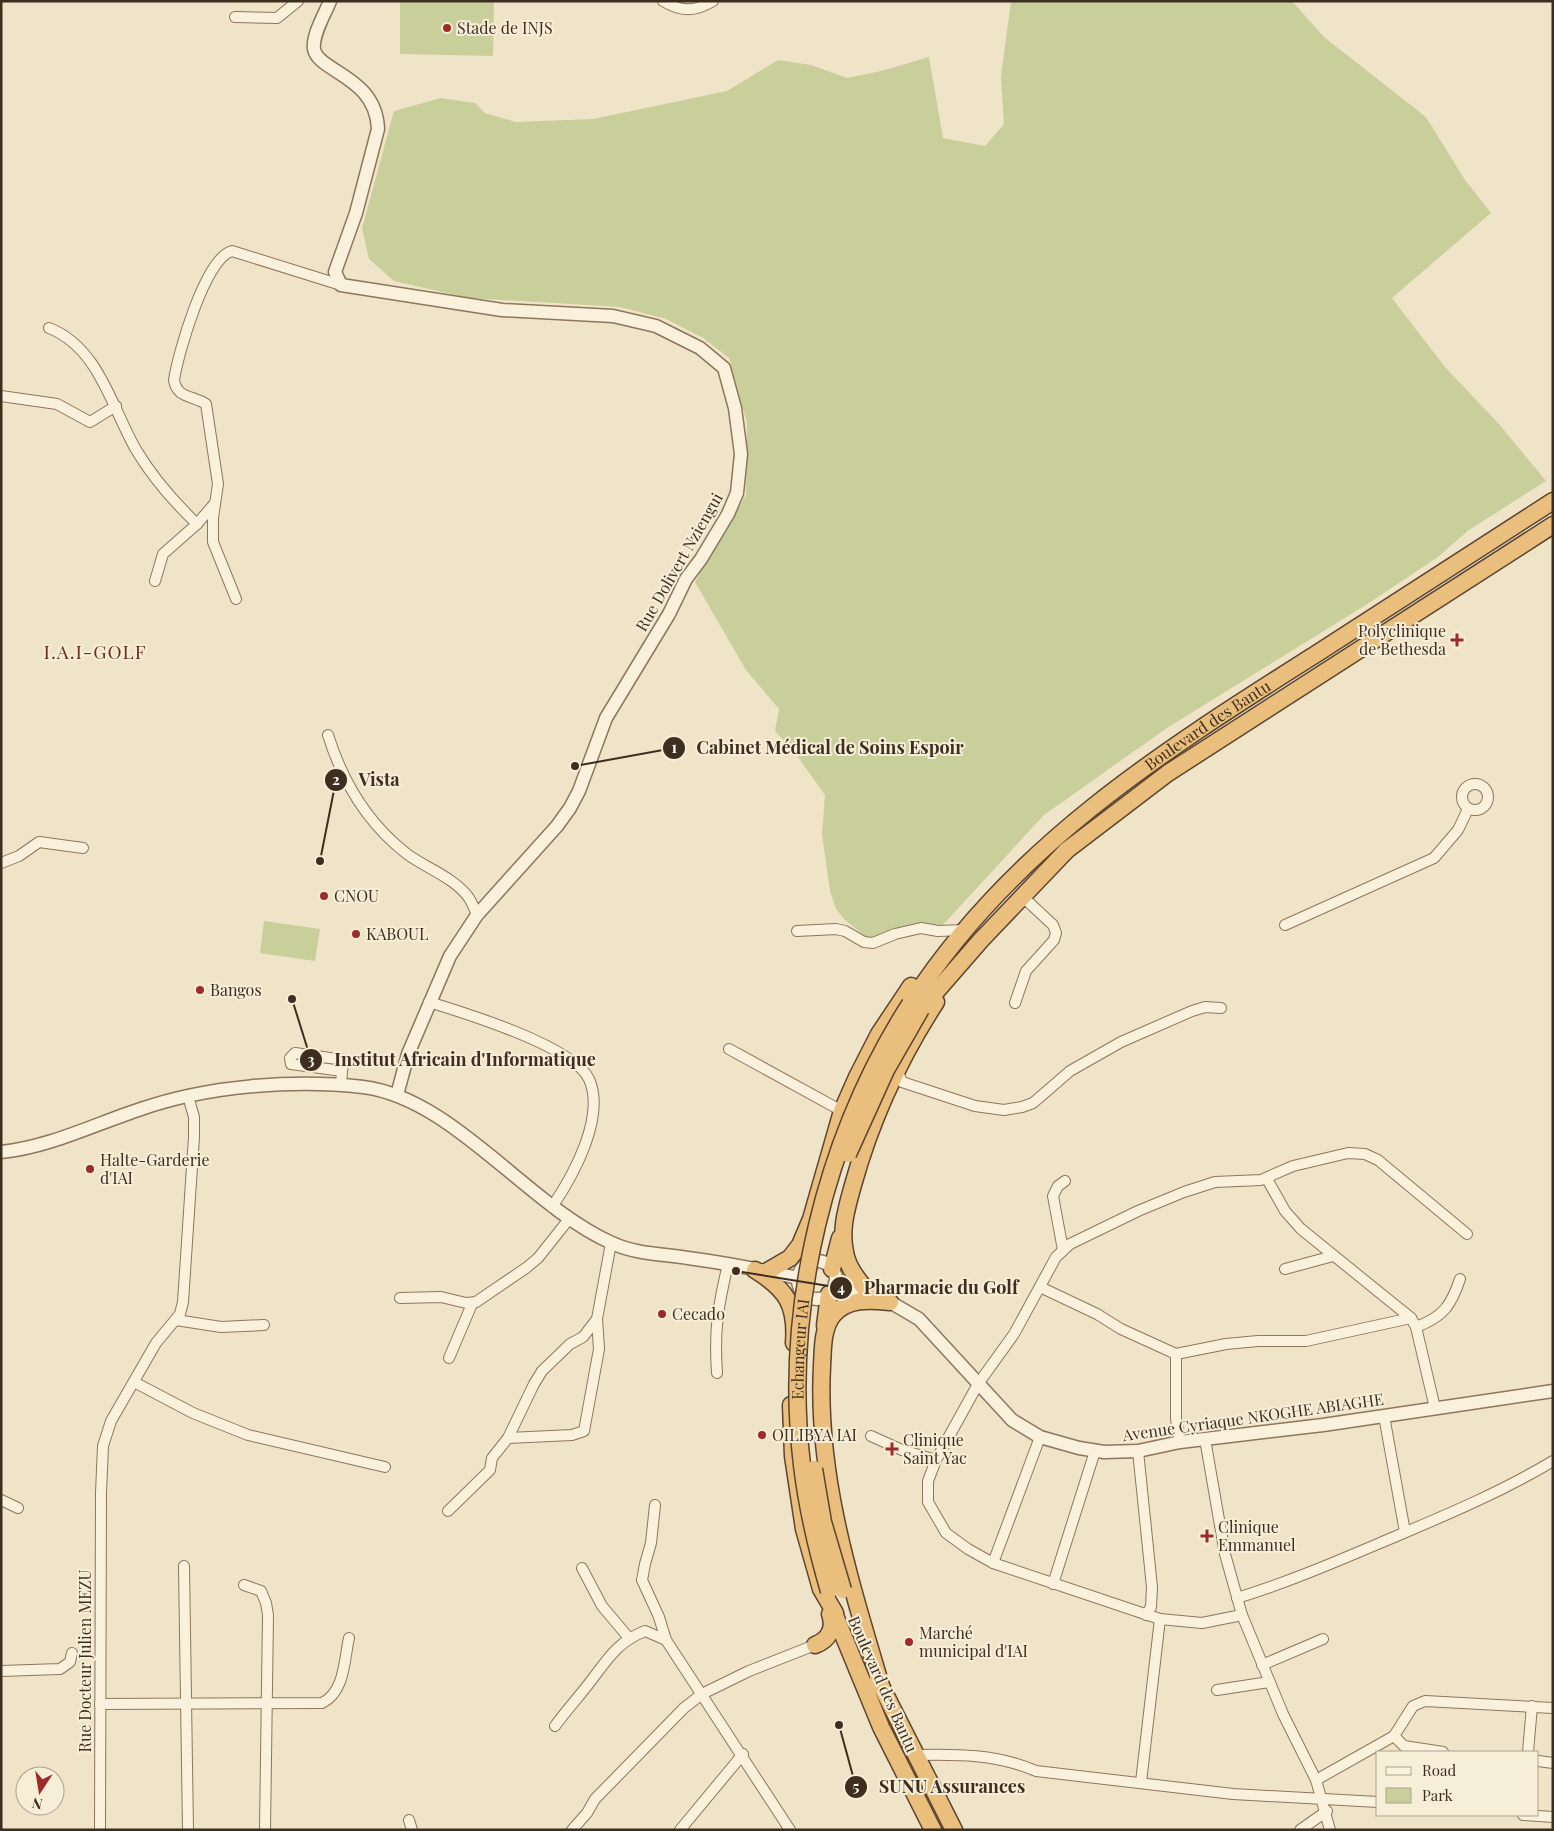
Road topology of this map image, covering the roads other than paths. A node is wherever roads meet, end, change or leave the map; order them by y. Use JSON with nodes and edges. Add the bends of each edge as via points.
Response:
{"nodes":[{"id":1,"x":298,"y":1,"type":"edge"},
{"id":2,"x":330,"y":1,"type":"edge"},
{"id":3,"x":662,"y":1,"type":"edge"},
{"id":4,"x":713,"y":1,"type":"edge"},
{"id":5,"x":235,"y":17,"type":"dead end"},
{"id":6,"x":341,"y":284,"type":"junction"},
{"id":7,"x":49,"y":328,"type":"dead end"},
{"id":8,"x":1,"y":396,"type":"edge"},
{"id":9,"x":116,"y":406,"type":"junction"},
{"id":10,"x":1553,"y":501,"type":"edge"},
{"id":11,"x":215,"y":502,"type":"junction"},
{"id":12,"x":197,"y":524,"type":"junction"},
{"id":13,"x":1553,"y":525,"type":"edge"},
{"id":14,"x":155,"y":581,"type":"dead end"},
{"id":15,"x":236,"y":599,"type":"dead end"},
{"id":16,"x":328,"y":735,"type":"dead end"},
{"id":17,"x":1468,"y":809,"type":"dead end"},
{"id":18,"x":83,"y":848,"type":"dead end"},
{"id":19,"x":1,"y":863,"type":"edge"},
{"id":20,"x":1022,"y":896,"type":"junction"},
{"id":21,"x":477,"y":915,"type":"junction"},
{"id":22,"x":1285,"y":925,"type":"dead end"},
{"id":23,"x":964,"y":930,"type":"junction"},
{"id":24,"x":798,"y":932,"type":"dead end"},
{"id":25,"x":981,"y":940,"type":"junction"},
{"id":26,"x":429,"y":1002,"type":"junction"},
{"id":27,"x":1015,"y":1003,"type":"dead end"},
{"id":28,"x":915,"y":1006,"type":"junction"},
{"id":29,"x":1221,"y":1008,"type":"dead end"},
{"id":30,"x":729,"y":1049,"type":"dead end"},
{"id":31,"x":897,"y":1069,"type":"junction"},
{"id":32,"x":342,"y":1071,"type":"dead end"},
{"id":33,"x":341,"y":1086,"type":"junction"},
{"id":34,"x":397,"y":1094,"type":"junction"},
{"id":35,"x":188,"y":1096,"type":"junction"},
{"id":36,"x":842,"y":1111,"type":"junction"},
{"id":37,"x":1,"y":1152,"type":"edge"},
{"id":38,"x":1267,"y":1179,"type":"junction"},
{"id":39,"x":1065,"y":1181,"type":"dead end"},
{"id":40,"x":552,"y":1207,"type":"junction"},
{"id":41,"x":569,"y":1219,"type":"junction"},
{"id":42,"x":811,"y":1219,"type":"junction"},
{"id":43,"x":843,"y":1225,"type":"junction"},
{"id":44,"x":1467,"y":1234,"type":"dead end"},
{"id":45,"x":611,"y":1243,"type":"junction"},
{"id":46,"x":1063,"y":1250,"type":"junction"},
{"id":47,"x":1332,"y":1256,"type":"junction"},
{"id":48,"x":728,"y":1264,"type":"junction"},
{"id":49,"x":1284,"y":1269,"type":"dead end"},
{"id":50,"x":767,"y":1272,"type":"junction"},
{"id":51,"x":801,"y":1278,"type":"junction"},
{"id":52,"x":1460,"y":1280,"type":"dead end"},
{"id":53,"x":832,"y":1282,"type":"junction"},
{"id":54,"x":1040,"y":1287,"type":"junction"},
{"id":55,"x":867,"y":1295,"type":"junction"},
{"id":56,"x":400,"y":1298,"type":"dead end"},
{"id":57,"x":890,"y":1302,"type":"junction"},
{"id":58,"x":472,"y":1304,"type":"junction"},
{"id":59,"x":597,"y":1319,"type":"junction"},
{"id":60,"x":176,"y":1320,"type":"junction"},
{"id":61,"x":1414,"y":1323,"type":"junction"},
{"id":62,"x":264,"y":1325,"type":"dead end"},
{"id":63,"x":825,"y":1329,"type":"junction"},
{"id":64,"x":795,"y":1334,"type":"junction"},
{"id":65,"x":1176,"y":1354,"type":"junction"},
{"id":66,"x":449,"y":1358,"type":"dead end"},
{"id":67,"x":716,"y":1373,"type":"dead end"},
{"id":68,"x":134,"y":1382,"type":"junction"},
{"id":69,"x":978,"y":1384,"type":"junction"},
{"id":70,"x":1553,"y":1391,"type":"edge"},
{"id":71,"x":1435,"y":1408,"type":"junction"},
{"id":72,"x":1384,"y":1416,"type":"junction"},
{"id":73,"x":871,"y":1436,"type":"dead end"},
{"id":74,"x":1040,"y":1437,"type":"junction"},
{"id":75,"x":508,"y":1438,"type":"junction"},
{"id":76,"x":1206,"y":1439,"type":"junction"},
{"id":77,"x":1180,"y":1442,"type":"junction"},
{"id":78,"x":1095,"y":1450,"type":"junction"},
{"id":79,"x":1138,"y":1451,"type":"junction"},
{"id":80,"x":936,"y":1460,"type":"junction"},
{"id":81,"x":1553,"y":1461,"type":"edge"},
{"id":82,"x":385,"y":1467,"type":"dead end"},
{"id":83,"x":1,"y":1500,"type":"edge"},
{"id":84,"x":655,"y":1505,"type":"dead end"},
{"id":85,"x":18,"y":1508,"type":"dead end"},
{"id":86,"x":448,"y":1511,"type":"dead end"},
{"id":87,"x":1405,"y":1532,"type":"junction"},
{"id":88,"x":993,"y":1563,"type":"junction"},
{"id":89,"x":184,"y":1566,"type":"dead end"},
{"id":90,"x":582,"y":1568,"type":"dead end"},
{"id":91,"x":1053,"y":1584,"type":"junction"},
{"id":92,"x":244,"y":1585,"type":"dead end"},
{"id":93,"x":831,"y":1591,"type":"junction"},
{"id":94,"x":1237,"y":1598,"type":"junction"},
{"id":95,"x":1146,"y":1615,"type":"junction"},
{"id":96,"x":1242,"y":1615,"type":"junction"},
{"id":97,"x":834,"y":1619,"type":"junction"},
{"id":98,"x":1160,"y":1620,"type":"junction"},
{"id":99,"x":349,"y":1638,"type":"dead end"},
{"id":100,"x":629,"y":1638,"type":"junction"},
{"id":101,"x":1323,"y":1639,"type":"dead end"},
{"id":102,"x":666,"y":1640,"type":"junction"},
{"id":103,"x":815,"y":1645,"type":"joint"},
{"id":104,"x":72,"y":1653,"type":"dead end"},
{"id":105,"x":1262,"y":1665,"type":"junction"},
{"id":106,"x":1,"y":1671,"type":"edge"},
{"id":107,"x":1269,"y":1682,"type":"junction"},
{"id":108,"x":882,"y":1689,"type":"junction"},
{"id":109,"x":1217,"y":1690,"type":"dead end"},
{"id":110,"x":702,"y":1694,"type":"junction"},
{"id":111,"x":266,"y":1703,"type":"junction"},
{"id":112,"x":100,"y":1704,"type":"junction"},
{"id":113,"x":186,"y":1704,"type":"junction"},
{"id":114,"x":1532,"y":1706,"type":"junction"},
{"id":115,"x":1553,"y":1708,"type":"edge"},
{"id":116,"x":555,"y":1726,"type":"dead end"},
{"id":117,"x":1394,"y":1736,"type":"junction"},
{"id":118,"x":1436,"y":1751,"type":"edge"},
{"id":119,"x":1528,"y":1751,"type":"edge"},
{"id":120,"x":742,"y":1754,"type":"junction"},
{"id":121,"x":915,"y":1756,"type":"junction"},
{"id":122,"x":1539,"y":1761,"type":"edge"},
{"id":123,"x":1553,"y":1763,"type":"edge"},
{"id":124,"x":1316,"y":1780,"type":"junction"},
{"id":125,"x":1141,"y":1782,"type":"junction"},
{"id":126,"x":1323,"y":1798,"type":"junction"},
{"id":127,"x":1376,"y":1802,"type":"edge"},
{"id":128,"x":1326,"y":1811,"type":"junction"},
{"id":129,"x":1538,"y":1816,"type":"edge"},
{"id":130,"x":1553,"y":1817,"type":"edge"},
{"id":131,"x":100,"y":1830,"type":"edge"},
{"id":132,"x":188,"y":1830,"type":"edge"},
{"id":133,"x":265,"y":1830,"type":"edge"},
{"id":134,"x":572,"y":1830,"type":"edge"},
{"id":135,"x":680,"y":1830,"type":"edge"},
{"id":136,"x":790,"y":1830,"type":"edge"},
{"id":137,"x":933,"y":1830,"type":"edge"},
{"id":138,"x":954,"y":1830,"type":"edge"},
{"id":139,"x":1300,"y":1830,"type":"edge"},
{"id":140,"x":1330,"y":1830,"type":"edge"}],
"edges":[{"from":1,"to":5,"type":"street","via":[[277,18]]},
{"from":2,"to":6,"type":"street","via":[[314,49],[320,59],[364,92],[378,115],[378,129],[356,213],[335,272]]},
{"from":3,"to":4,"type":"street","via":[[686,10],[697,9]]},
{"from":6,"to":11,"type":"street","via":[[232,252],[225,253],[218,260],[193,311],[174,380],[181,394],[206,404],[217,476]]},
{"from":6,"to":21,"type":"street","name":"Rue Dolivert Nziengui","via":[[502,310],[613,316],[656,326],[714,357],[724,368],[735,408],[740,477],[728,514],[686,579],[669,614],[606,718],[570,808]]},
{"from":7,"to":9,"type":"street","via":[[62,333],[84,351]]},
{"from":8,"to":9,"type":"street","via":[[56,404],[90,422]]},
{"from":9,"to":12,"type":"street","via":[[135,447],[164,492]]},
{"from":10,"to":23,"type":"highway","name":"Boulevard des Bantu","via":[[1191,733],[1044,846]]},
{"from":11,"to":12,"type":"street"},
{"from":11,"to":15,"type":"street","via":[[213,542]]},
{"from":12,"to":14,"type":"street","via":[[163,554]]},
{"from":13,"to":20,"type":"highway","name":"Boulevard des Bantu","via":[[1168,773],[1068,850]]},
{"from":16,"to":21,"type":"street","via":[[337,764],[365,813],[407,854],[469,897]]},
{"from":17,"to":22,"type":"street","via":[[1458,830],[1434,858]]},
{"from":18,"to":19,"type":"street","via":[[39,842],[19,856]]},
{"from":20,"to":25,"type":"highway","name":"Boulevard des Bantu"},
{"from":20,"to":27,"type":"street","via":[[1053,925],[1056,933],[1054,940],[1026,971]]},
{"from":21,"to":26,"type":"street","name":"Rue Dolivert Nziengui","via":[[450,956]]},
{"from":23,"to":24,"type":"street","via":[[921,928],[872,943],[841,929]]},
{"from":23,"to":28,"type":"highway","name":"Boulevard des Bantu","via":[[926,980]]},
{"from":23,"to":36,"type":"highway","via":[[931,960],[901,1000],[870,1050]]},
{"from":25,"to":28,"type":"highway","name":"Boulevard des Bantu"},
{"from":25,"to":31,"type":"highway","via":[[922,1023]]},
{"from":26,"to":34,"type":"street","name":"Rue Dolivert Nziengui","via":[[408,1054]]},
{"from":26,"to":40,"type":"street","via":[[477,1016],[550,1049],[568,1058],[588,1078],[594,1096],[589,1130],[569,1180]]},
{"from":28,"to":93,"type":"highway","name":"Echangeur IAI","bridge":true,"via":[[875,1063],[838,1150],[817,1226],[803,1312],[798,1378],[802,1463],[814,1532]]},
{"from":29,"to":31,"type":"street","via":[[1205,1007],[1192,1011],[1121,1042],[1070,1071],[1033,1103],[1013,1109],[974,1106],[914,1087],[902,1082]]},
{"from":30,"to":36,"type":"street"},
{"from":31,"to":43,"type":"highway","via":[[869,1132]]},
{"from":32,"to":33,"type":"street"},
{"from":33,"to":34,"type":"street"},
{"from":33,"to":35,"type":"street","via":[[265,1086]]},
{"from":34,"to":40,"type":"street","via":[[466,1138]]},
{"from":35,"to":37,"type":"street","via":[[142,1108],[37,1146]]},
{"from":35,"to":60,"type":"street","via":[[194,1117],[189,1236],[183,1302]]},
{"from":36,"to":42,"type":"highway"},
{"from":38,"to":44,"type":"street","via":[[1293,1166],[1348,1154],[1365,1154],[1378,1160]]},
{"from":38,"to":46,"type":"street","via":[[1215,1182],[1184,1192],[1138,1211]]},
{"from":38,"to":47,"type":"street","via":[[1290,1219]]},
{"from":39,"to":46,"type":"street","via":[[1053,1196]]},
{"from":40,"to":41,"type":"street"},
{"from":41,"to":45,"type":"street"},
{"from":41,"to":58,"type":"street","via":[[538,1258]]},
{"from":42,"to":50,"type":"highway","via":[[795,1252],[783,1264]]},
{"from":42,"to":51,"type":"highway"},
{"from":43,"to":53,"type":"highway"},
{"from":43,"to":55,"type":"highway","via":[[847,1260]]},
{"from":45,"to":48,"type":"street","via":[[640,1251]]},
{"from":45,"to":59,"type":"street"},
{"from":46,"to":54,"type":"street"},
{"from":47,"to":49,"type":"street"},
{"from":47,"to":61,"type":"street"},
{"from":48,"to":50,"type":"street"},
{"from":48,"to":67,"type":"street","via":[[717,1309],[714,1338]]},
{"from":50,"to":51,"type":"street"},
{"from":50,"to":64,"type":"highway","via":[[787,1296]]},
{"from":51,"to":53,"type":"street","name":"Avenue Cyriaque NKOGHE ABIAGHE","via":[[817,1262],[827,1264]]},
{"from":51,"to":53,"type":"street","via":[[808,1297],[815,1299]]},
{"from":51,"to":64,"type":"highway"},
{"from":52,"to":61,"type":"street","via":[[1452,1300],[1441,1315]]},
{"from":53,"to":55,"type":"street","name":"Avenue Cyriaque NKOGHE ABIAGHE"},
{"from":53,"to":63,"type":"highway"},
{"from":54,"to":65,"type":"street"},
{"from":54,"to":69,"type":"street","via":[[1014,1334]]},
{"from":55,"to":57,"type":"street","name":"Avenue Cyriaque NKOGHE ABIAGHE"},
{"from":56,"to":58,"type":"street","via":[[441,1297]]},
{"from":57,"to":63,"type":"highway","via":[[847,1304],[832,1316]]},
{"from":57,"to":69,"type":"street","name":"Avenue Cyriaque NKOGHE ABIAGHE","via":[[919,1319]]},
{"from":58,"to":66,"type":"street"},
{"from":59,"to":75,"type":"street","via":[[583,1336],[565,1348],[542,1371]]},
{"from":59,"to":75,"type":"street","via":[[599,1349],[584,1431],[572,1435]]},
{"from":60,"to":62,"type":"street","via":[[221,1326]]},
{"from":60,"to":68,"type":"street","name":"Rue Docteur Julien MEZU","via":[[156,1343]]},
{"from":61,"to":65,"type":"street","via":[[1306,1341],[1258,1341]]},
{"from":61,"to":71,"type":"street"},
{"from":63,"to":108,"type":"highway","via":[[821,1402],[827,1474],[853,1592]]},
{"from":64,"to":93,"type":"highway","via":[[790,1413],[793,1456],[804,1529]]},
{"from":65,"to":77,"type":"street","via":[[1176,1419]]},
{"from":68,"to":82,"type":"street","via":[[193,1413],[248,1435]]},
{"from":68,"to":112,"type":"street","name":"Rue Docteur Julien MEZU","via":[[103,1446]]},
{"from":69,"to":74,"type":"street","name":"Avenue Cyriaque NKOGHE ABIAGHE","via":[[1012,1420]]},
{"from":69,"to":80,"type":"street"},
{"from":70,"to":71,"type":"street","name":"Avenue Cyriaque NKOGHE ABIAGHE"},
{"from":71,"to":72,"type":"street","name":"Avenue Cyriaque NKOGHE ABIAGHE"},
{"from":72,"to":76,"type":"street","name":"Avenue Cyriaque NKOGHE ABIAGHE"},
{"from":72,"to":87,"type":"street"},
{"from":73,"to":80,"type":"street"},
{"from":74,"to":78,"type":"street","name":"Avenue Cyriaque NKOGHE ABIAGHE"},
{"from":74,"to":88,"type":"street"},
{"from":75,"to":86,"type":"street","via":[[492,1458],[490,1470]]},
{"from":76,"to":77,"type":"street","name":"Avenue Cyriaque NKOGHE ABIAGHE"},
{"from":76,"to":94,"type":"street","via":[[1225,1554]]},
{"from":77,"to":79,"type":"street","name":"Avenue Cyriaque NKOGHE ABIAGHE"},
{"from":78,"to":79,"type":"street","name":"Avenue Cyriaque NKOGHE ABIAGHE"},
{"from":78,"to":91,"type":"street"},
{"from":79,"to":95,"type":"street","via":[[1152,1587],[1151,1607]]},
{"from":80,"to":88,"type":"street","via":[[928,1481],[927,1494],[932,1510],[946,1533],[957,1543]]},
{"from":81,"to":87,"type":"street","via":[[1512,1486]]},
{"from":83,"to":85,"type":"street"},
{"from":84,"to":102,"type":"street","via":[[651,1543],[642,1580]]},
{"from":87,"to":94,"type":"street","via":[[1277,1586]]},
{"from":88,"to":91,"type":"street"},
{"from":89,"to":113,"type":"street"},
{"from":90,"to":100,"type":"street","via":[[602,1606]]},
{"from":91,"to":95,"type":"street"},
{"from":92,"to":111,"type":"street","via":[[261,1591],[266,1603]]},
{"from":93,"to":97,"type":"highway","name":"Boulevard des Bantu"},
{"from":93,"to":108,"type":"highway","name":"Boulevard des Bantu"},
{"from":94,"to":96,"type":"street"},
{"from":95,"to":98,"type":"street"},
{"from":96,"to":98,"type":"street","via":[[1202,1623]]},
{"from":96,"to":105,"type":"street"},
{"from":97,"to":103,"type":"highway","via":[[825,1639]]},
{"from":97,"to":137,"type":"highway","name":"Boulevard des Bantu","via":[[880,1727]]},
{"from":98,"to":125,"type":"street"},
{"from":99,"to":111,"type":"street","via":[[342,1677],[330,1699],[322,1703]]},
{"from":100,"to":102,"type":"street","via":[[645,1631]]},
{"from":100,"to":116,"type":"street","via":[[599,1668]]},
{"from":101,"to":105,"type":"street"},
{"from":102,"to":110,"type":"street"},
{"from":103,"to":110,"type":"street"},
{"from":104,"to":106,"type":"street","via":[[70,1662],[60,1669]]},
{"from":105,"to":107,"type":"street"},
{"from":107,"to":109,"type":"street"},
{"from":107,"to":124,"type":"street"},
{"from":108,"to":121,"type":"highway","name":"Boulevard des Bantu"},
{"from":110,"to":120,"type":"street"},
{"from":110,"to":134,"type":"street","via":[[602,1792]]},
{"from":111,"to":113,"type":"street"},
{"from":111,"to":133,"type":"street"},
{"from":112,"to":113,"type":"street"},
{"from":112,"to":131,"type":"street","name":"Rue Docteur Julien MEZU"},
{"from":113,"to":132,"type":"street"},
{"from":114,"to":115,"type":"street"},
{"from":114,"to":117,"type":"street","via":[[1424,1701],[1412,1706]]},
{"from":114,"to":119,"type":"street"},
{"from":117,"to":118,"type":"street","via":[[1404,1746]]},
{"from":117,"to":124,"type":"street"},
{"from":120,"to":135,"type":"street"},
{"from":120,"to":136,"type":"street"},
{"from":121,"to":125,"type":"street","via":[[949,1754],[1006,1760],[1036,1771]]},
{"from":121,"to":138,"type":"highway","name":"Boulevard des Bantu"},
{"from":122,"to":123,"type":"street"},
{"from":124,"to":126,"type":"street"},
{"from":125,"to":126,"type":"street","via":[[1232,1794]]},
{"from":126,"to":127,"type":"street"},
{"from":126,"to":128,"type":"street"},
{"from":128,"to":139,"type":"street"},
{"from":128,"to":140,"type":"street"},
{"from":129,"to":130,"type":"street"}]}
